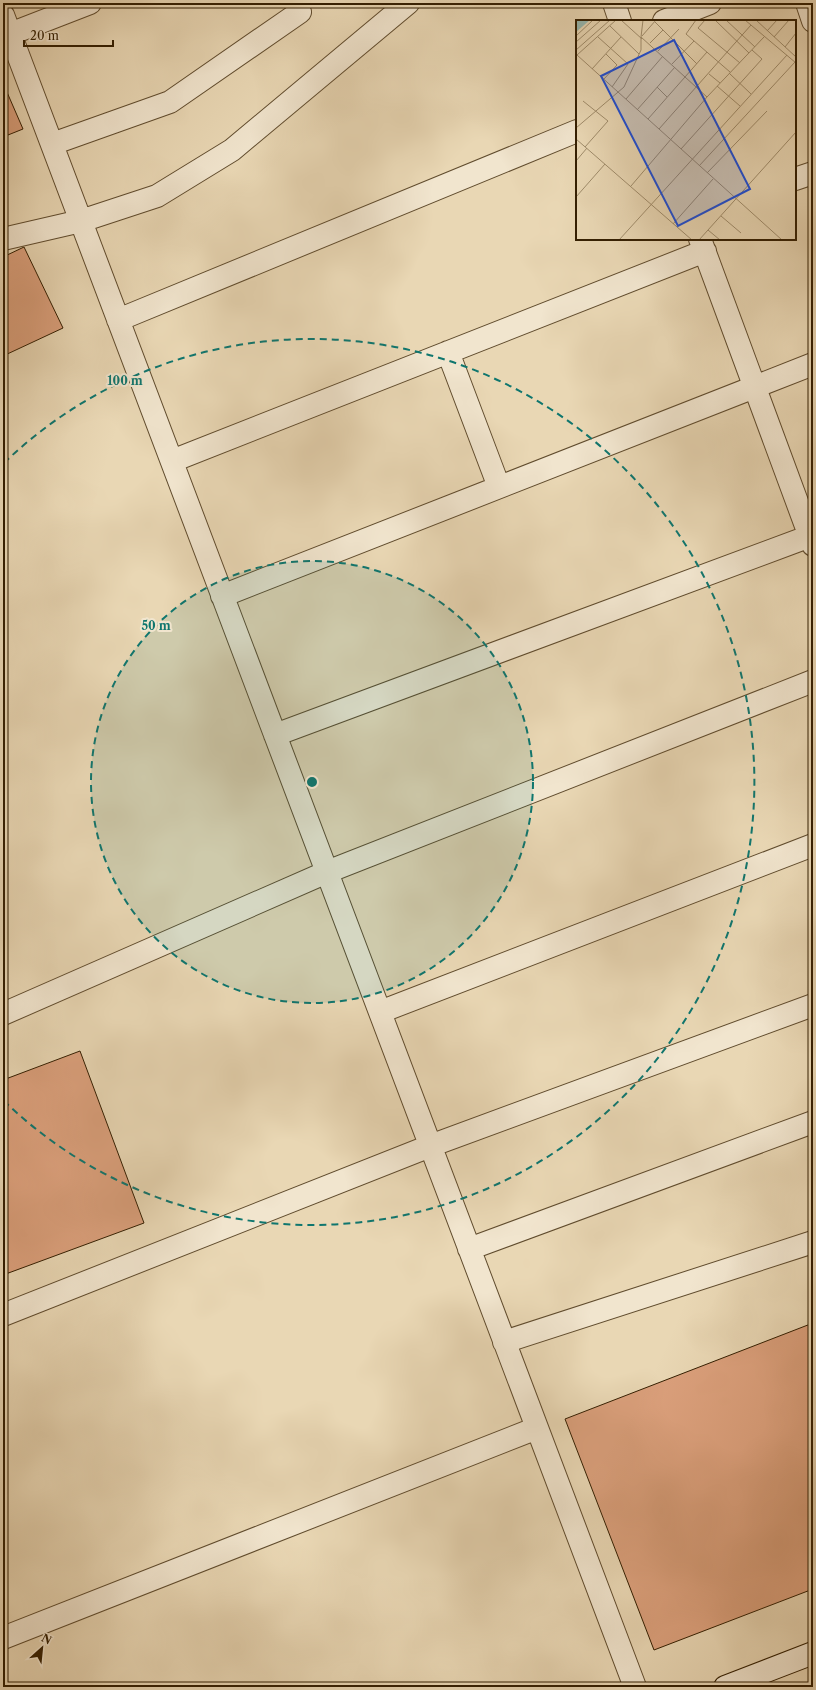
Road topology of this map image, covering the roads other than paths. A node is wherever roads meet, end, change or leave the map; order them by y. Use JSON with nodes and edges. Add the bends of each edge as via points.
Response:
{"nodes":[{"id":1,"x":90,"y":3,"type":"edge"},
{"id":2,"x":296,"y":3,"type":"edge"},
{"id":3,"x":408,"y":3,"type":"edge"},
{"id":4,"x":614,"y":3,"type":"edge"},
{"id":5,"x":710,"y":3,"type":"edge"},
{"id":6,"x":807,"y":3,"type":"edge"},
{"id":7,"x":620,"y":20,"type":"edge"},
{"id":8,"x":667,"y":20,"type":"edge"},
{"id":9,"x":813,"y":21,"type":"edge"},
{"id":10,"x":7,"y":24,"type":"edge"},
{"id":11,"x":576,"y":131,"type":"edge"},
{"id":12,"x":52,"y":144,"type":"junction"},
{"id":13,"x":813,"y":173,"type":"edge"},
{"id":14,"x":796,"y":179,"type":"edge"},
{"id":15,"x":80,"y":221,"type":"junction"},
{"id":16,"x":3,"y":239,"type":"edge"},
{"id":17,"x":702,"y":245,"type":"edge"},
{"id":18,"x":118,"y":320,"type":"junction"},
{"id":19,"x":448,"y":352,"type":"junction"},
{"id":20,"x":813,"y":364,"type":"edge"},
{"id":21,"x":755,"y":386,"type":"junction"},
{"id":22,"x":172,"y":461,"type":"junction"},
{"id":23,"x":499,"y":487,"type":"junction"},
{"id":24,"x":812,"y":539,"type":"edge"},
{"id":25,"x":222,"y":596,"type":"junction"},
{"id":26,"x":813,"y":681,"type":"edge"},
{"id":27,"x":275,"y":735,"type":"junction"},
{"id":28,"x":813,"y":845,"type":"edge"},
{"id":29,"x":327,"y":872,"type":"junction"},
{"id":30,"x":813,"y":1004,"type":"edge"},
{"id":31,"x":380,"y":1012,"type":"junction"},
{"id":32,"x":3,"y":1014,"type":"edge"},
{"id":33,"x":813,"y":1122,"type":"edge"},
{"id":34,"x":430,"y":1146,"type":"junction"},
{"id":35,"x":813,"y":1242,"type":"edge"},
{"id":36,"x":469,"y":1249,"type":"junction"},
{"id":37,"x":3,"y":1315,"type":"edge"},
{"id":38,"x":504,"y":1342,"type":"junction"},
{"id":39,"x":537,"y":1428,"type":"junction"},
{"id":40,"x":3,"y":1638,"type":"edge"},
{"id":41,"x":813,"y":1653,"type":"edge"},
{"id":42,"x":635,"y":1687,"type":"edge"},
{"id":43,"x":726,"y":1687,"type":"edge"}],
"edges":[{"from":1,"to":10,"type":"street"},
{"from":2,"to":12,"type":"street","via":[[300,12],[170,102]]},
{"from":3,"to":15,"type":"street","via":[[232,150],[157,196]]},
{"from":4,"to":7,"type":"street"},
{"from":5,"to":8,"type":"street"},
{"from":6,"to":9,"type":"street"},
{"from":10,"to":12,"type":"street"},
{"from":11,"to":18,"type":"street"},
{"from":12,"to":15,"type":"street"},
{"from":13,"to":14,"type":"street"},
{"from":15,"to":16,"type":"street"},
{"from":15,"to":18,"type":"street"},
{"from":17,"to":19,"type":"street"},
{"from":17,"to":21,"type":"street"},
{"from":18,"to":22,"type":"street"},
{"from":19,"to":22,"type":"street"},
{"from":19,"to":23,"type":"street"},
{"from":20,"to":21,"type":"street"},
{"from":21,"to":23,"type":"street"},
{"from":21,"to":24,"type":"street"},
{"from":22,"to":25,"type":"street"},
{"from":23,"to":25,"type":"street"},
{"from":24,"to":27,"type":"street"},
{"from":25,"to":27,"type":"street"},
{"from":26,"to":29,"type":"street"},
{"from":27,"to":29,"type":"street"},
{"from":28,"to":31,"type":"street"},
{"from":29,"to":31,"type":"street"},
{"from":29,"to":32,"type":"street"},
{"from":30,"to":34,"type":"street"},
{"from":31,"to":34,"type":"street"},
{"from":33,"to":36,"type":"street"},
{"from":34,"to":36,"type":"street"},
{"from":34,"to":37,"type":"street"},
{"from":35,"to":38,"type":"street"},
{"from":36,"to":38,"type":"street"},
{"from":38,"to":39,"type":"street"},
{"from":39,"to":40,"type":"street"},
{"from":39,"to":42,"type":"street"},
{"from":41,"to":43,"type":"street"}]}
